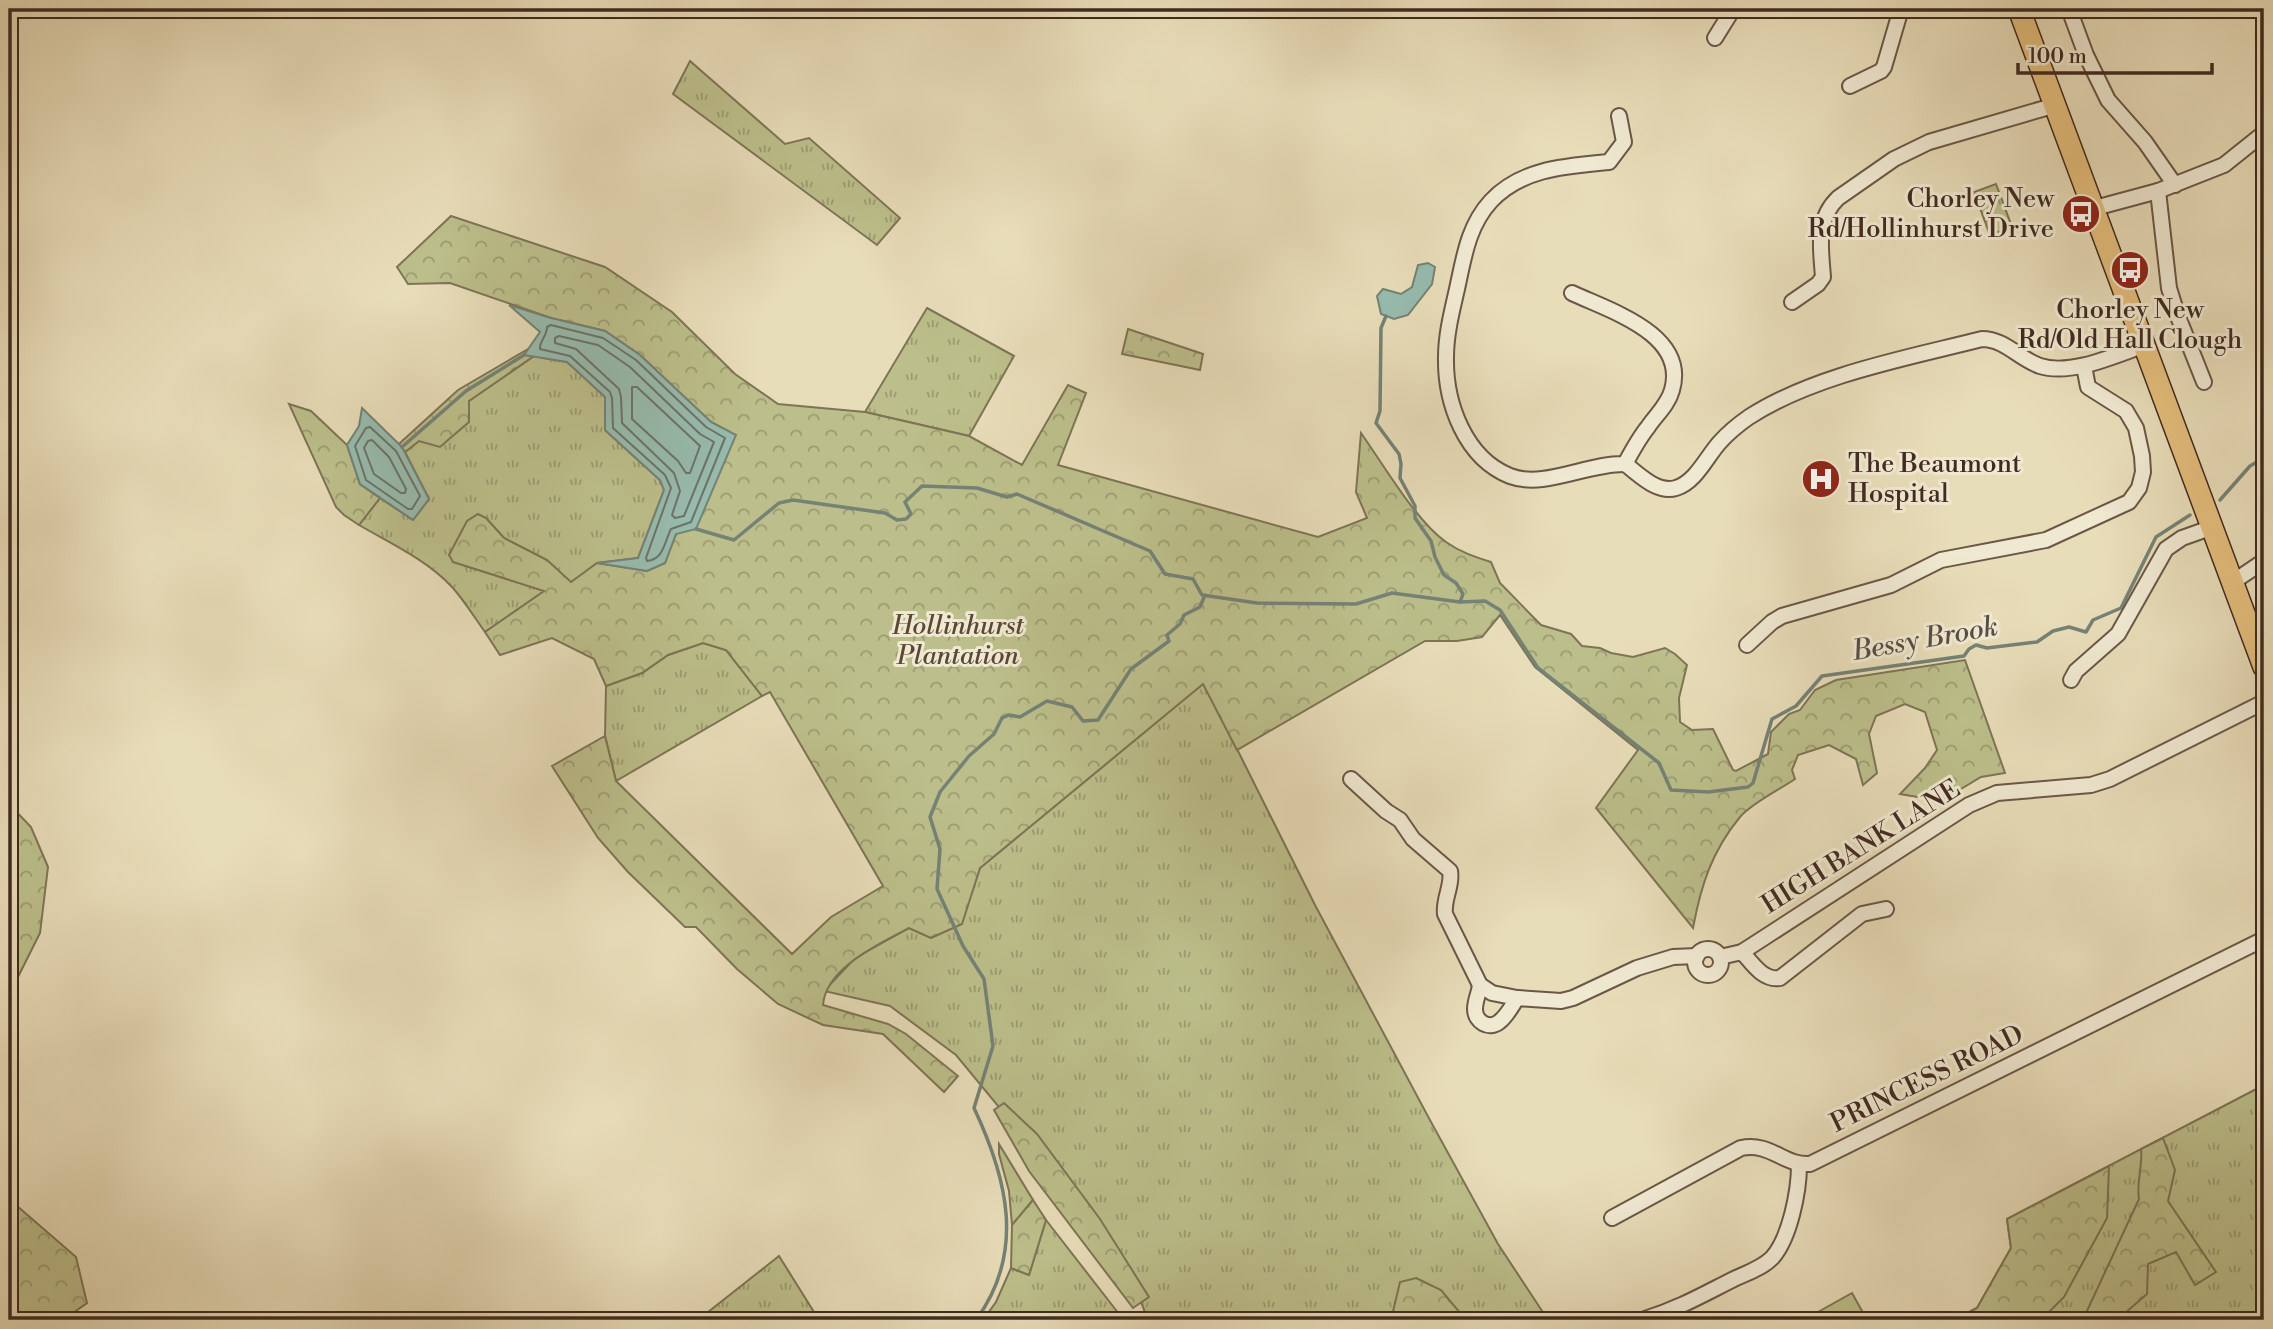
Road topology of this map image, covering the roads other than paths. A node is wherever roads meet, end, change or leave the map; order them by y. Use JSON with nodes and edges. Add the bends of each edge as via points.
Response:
{"nodes":[{"id":1,"x":1733,"y":9,"type":"edge"},
{"id":2,"x":1900,"y":9,"type":"edge"},
{"id":3,"x":2019,"y":9,"type":"edge"},
{"id":4,"x":2069,"y":9,"type":"edge"},
{"id":5,"x":1715,"y":38,"type":"dead end"},
{"id":6,"x":1850,"y":86,"type":"dead end"},
{"id":7,"x":2056,"y":105,"type":"junction"},
{"id":8,"x":1619,"y":116,"type":"dead end"},
{"id":9,"x":2264,"y":133,"type":"edge"},
{"id":10,"x":2175,"y":185,"type":"junction"},
{"id":11,"x":2158,"y":191,"type":"junction"},
{"id":12,"x":2095,"y":208,"type":"junction"},
{"id":13,"x":1572,"y":293,"type":"dead end"},
{"id":14,"x":1792,"y":302,"type":"dead end"},
{"id":15,"x":2145,"y":345,"type":"junction"},
{"id":16,"x":2084,"y":366,"type":"junction"},
{"id":17,"x":2204,"y":371,"type":"dead end"},
{"id":18,"x":1625,"y":464,"type":"junction"},
{"id":19,"x":2213,"y":527,"type":"junction"},
{"id":20,"x":2264,"y":561,"type":"edge"},
{"id":21,"x":2233,"y":582,"type":"junction"},
{"id":22,"x":1747,"y":645,"type":"dead end"},
{"id":23,"x":2264,"y":667,"type":"edge"},
{"id":24,"x":2070,"y":683,"type":"dead end"},
{"id":25,"x":2264,"y":702,"type":"edge"},
{"id":26,"x":1351,"y":779,"type":"dead end"},
{"id":27,"x":1886,"y":909,"type":"dead end"},
{"id":28,"x":2264,"y":939,"type":"edge"},
{"id":29,"x":1742,"y":952,"type":"junction"},
{"id":30,"x":1697,"y":956,"type":"junction"},
{"id":31,"x":1720,"y":957,"type":"junction"},
{"id":32,"x":1480,"y":985,"type":"junction"},
{"id":33,"x":1517,"y":998,"type":"junction"},
{"id":34,"x":1799,"y":1165,"type":"junction"},
{"id":35,"x":1612,"y":1218,"type":"dead end"},
{"id":36,"x":1645,"y":1316,"type":"edge"}],
"edges":[{"from":1,"to":5,"type":"street"},
{"from":2,"to":6,"type":"street","via":[[1884,67]]},
{"from":3,"to":7,"type":"highway"},
{"from":4,"to":10,"type":"street","via":[[2108,100]]},
{"from":7,"to":12,"type":"highway"},
{"from":7,"to":14,"type":"street","via":[[1929,142],[1838,198],[1821,228],[1822,280]]},
{"from":8,"to":18,"type":"street","via":[[1624,142],[1609,162],[1540,171],[1514,184],[1486,208],[1466,243],[1446,358],[1457,419],[1475,451],[1499,471],[1532,480]]},
{"from":9,"to":10,"type":"street","via":[[2224,165]]},
{"from":10,"to":11,"type":"street"},
{"from":11,"to":12,"type":"street"},
{"from":11,"to":17,"type":"street","via":[[2169,288]]},
{"from":12,"to":15,"type":"highway"},
{"from":13,"to":18,"type":"street","via":[[1652,332],[1669,358],[1672,391]]},
{"from":15,"to":16,"type":"street"},
{"from":15,"to":19,"type":"highway"},
{"from":16,"to":18,"type":"street","via":[[2040,366],[1997,340],[1982,339],[1866,369],[1784,397],[1721,440],[1689,480],[1674,488],[1658,488]]},
{"from":16,"to":22,"type":"street","via":[[2088,387],[2126,411],[2136,428],[2143,472],[2129,502],[2046,540],[1941,559],[1891,585],[1782,616]]},
{"from":19,"to":21,"type":"highway"},
{"from":19,"to":24,"type":"street","via":[[2166,549],[2118,634],[2076,671]]},
{"from":20,"to":21,"type":"street"},
{"from":21,"to":23,"type":"highway"},
{"from":25,"to":29,"type":"street","name":"HIGH BANK LANE","via":[[2110,779],[2091,785],[1997,793],[1969,805]]},
{"from":26,"to":32,"type":"street","via":[[1450,871],[1445,914]]},
{"from":27,"to":29,"type":"street","via":[[1862,914],[1780,978],[1759,971]]},
{"from":28,"to":34,"type":"street","name":"PRINCESS ROAD","via":[[1810,1164]]},
{"from":29,"to":31,"type":"street","name":"HIGH BANK LANE"},
{"from":30,"to":31,"type":"street","name":"HIGH BANK LANE","via":[[1706,949],[1715,950]]},
{"from":30,"to":31,"type":"street","name":"HIGH BANK LANE","via":[[1697,968],[1708,974],[1718,969]]},
{"from":30,"to":33,"type":"street","name":"HIGH BANK LANE","via":[[1673,957],[1637,968],[1561,1001]]},
{"from":32,"to":33,"type":"street","name":"HIGH BANK LANE","via":[[1492,993]]},
{"from":32,"to":33,"type":"street","via":[[1475,1009],[1481,1022],[1489,1026],[1503,1018]]},
{"from":34,"to":35,"type":"street","via":[[1764,1147],[1741,1148]]},
{"from":34,"to":36,"type":"street","via":[[1799,1184],[1786,1231],[1772,1257],[1690,1303]]}]}
